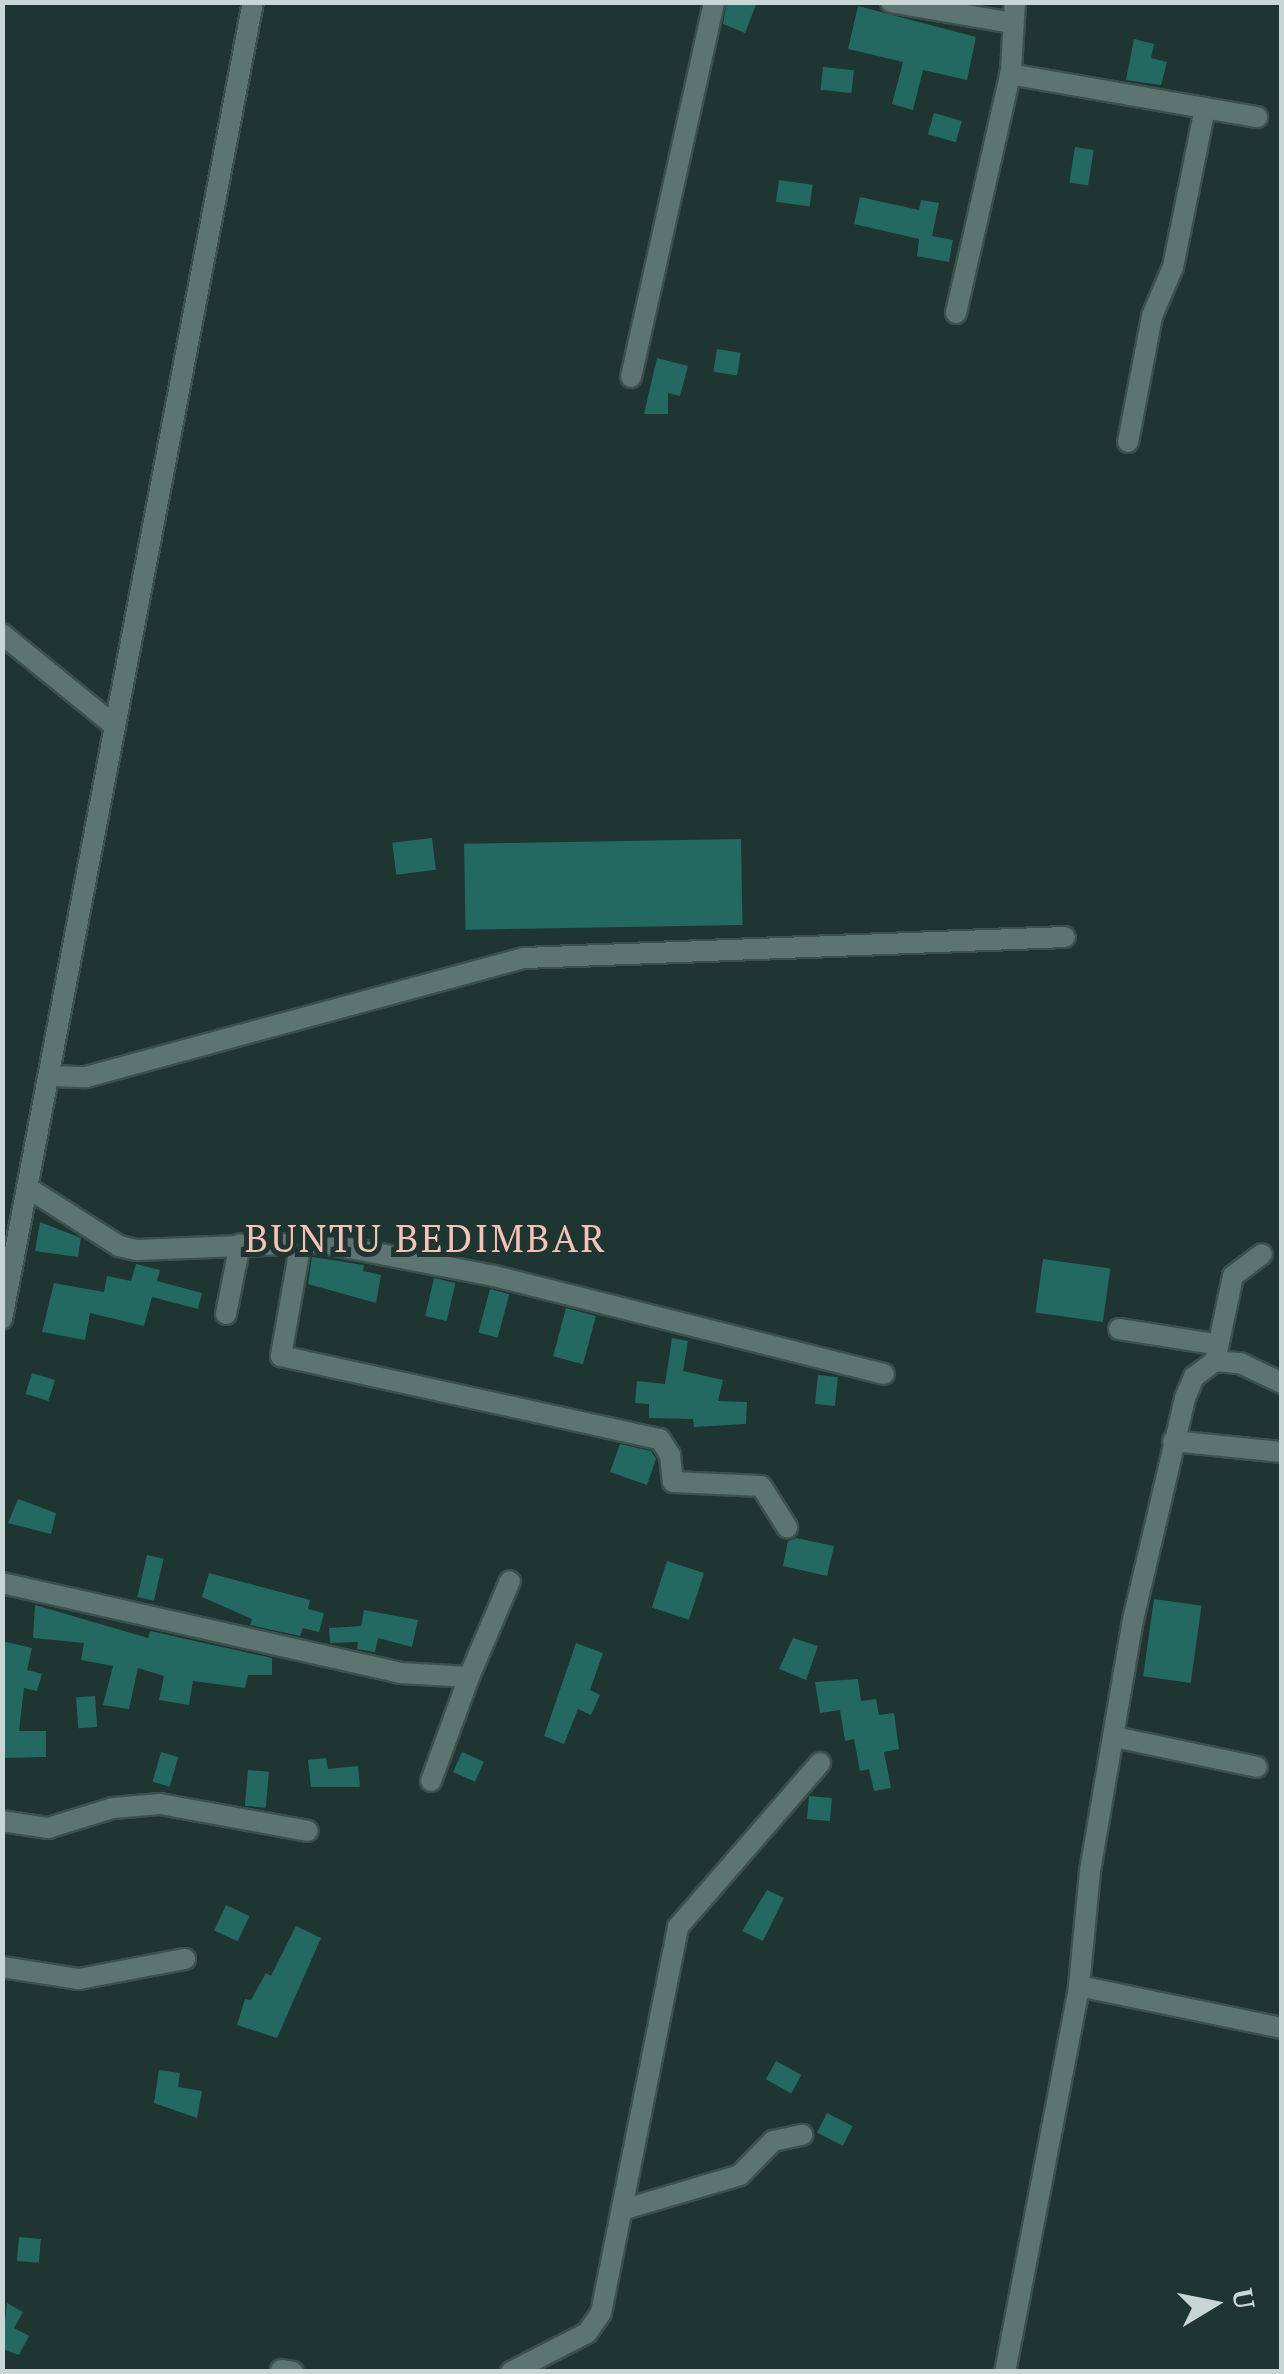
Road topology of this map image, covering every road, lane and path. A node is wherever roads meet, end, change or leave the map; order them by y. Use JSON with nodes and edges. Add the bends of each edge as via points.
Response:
{"nodes":[{"id":1,"x":253,"y":2,"type":"edge"},
{"id":2,"x":714,"y":2,"type":"edge"},
{"id":3,"x":891,"y":2,"type":"edge"},
{"id":4,"x":1014,"y":13,"type":"edge"},
{"id":5,"x":1010,"y":74,"type":"junction"},
{"id":6,"x":1205,"y":108,"type":"junction"},
{"id":7,"x":1256,"y":117,"type":"dead end"},
{"id":8,"x":956,"y":313,"type":"dead end"},
{"id":9,"x":631,"y":377,"type":"dead end"},
{"id":10,"x":1128,"y":442,"type":"dead end"},
{"id":11,"x":2,"y":634,"type":"edge"},
{"id":12,"x":118,"y":712,"type":"junction"},
{"id":13,"x":1066,"y":937,"type":"dead end"},
{"id":14,"x":49,"y":1076,"type":"junction"},
{"id":15,"x":28,"y":1188,"type":"junction"},
{"id":16,"x":301,"y":1242,"type":"junction"},
{"id":17,"x":240,"y":1244,"type":"junction"},
{"id":18,"x":1262,"y":1254,"type":"dead end"},
{"id":19,"x":5,"y":1286,"type":"edge"},
{"id":20,"x":226,"y":1314,"type":"dead end"},
{"id":21,"x":2,"y":1319,"type":"edge"},
{"id":22,"x":1119,"y":1329,"type":"dead end"},
{"id":23,"x":1215,"y":1353,"type":"junction"},
{"id":24,"x":884,"y":1374,"type":"dead end"},
{"id":25,"x":1282,"y":1383,"type":"edge"},
{"id":26,"x":1173,"y":1441,"type":"junction"},
{"id":27,"x":1282,"y":1452,"type":"edge"},
{"id":28,"x":787,"y":1527,"type":"dead end"},
{"id":29,"x":510,"y":1581,"type":"dead end"},
{"id":30,"x":2,"y":1583,"type":"edge"},
{"id":31,"x":468,"y":1678,"type":"junction"},
{"id":32,"x":1115,"y":1737,"type":"junction"},
{"id":33,"x":820,"y":1763,"type":"dead end"},
{"id":34,"x":1257,"y":1766,"type":"dead end"},
{"id":35,"x":430,"y":1782,"type":"dead end"},
{"id":36,"x":2,"y":1821,"type":"edge"},
{"id":37,"x":308,"y":1832,"type":"dead end"},
{"id":38,"x":185,"y":1959,"type":"dead end"},
{"id":39,"x":2,"y":1967,"type":"edge"},
{"id":40,"x":1078,"y":1986,"type":"junction"},
{"id":41,"x":1282,"y":2028,"type":"edge"},
{"id":42,"x":802,"y":2135,"type":"dead end"},
{"id":43,"x":622,"y":2210,"type":"junction"},
{"id":44,"x":511,"y":2372,"type":"edge"},
{"id":45,"x":1005,"y":2372,"type":"edge"}],
"edges":[{"from":1,"to":12,"type":"street"},
{"from":2,"to":9,"type":"street"},
{"from":3,"to":4,"type":"street"},
{"from":4,"to":5,"type":"street"},
{"from":5,"to":6,"type":"street"},
{"from":5,"to":8,"type":"street"},
{"from":6,"to":7,"type":"street"},
{"from":6,"to":10,"type":"street"},
{"from":11,"to":12,"type":"street"},
{"from":12,"to":14,"type":"street"},
{"from":13,"to":14,"type":"street","via":[[524,958],[86,1076]]},
{"from":14,"to":15,"type":"street"},
{"from":15,"to":17,"type":"street","via":[[118,1246],[150,1251]]},
{"from":15,"to":19,"type":"street"},
{"from":16,"to":17,"type":"street"},
{"from":16,"to":24,"type":"street","via":[[494,1276]]},
{"from":16,"to":28,"type":"street","via":[[281,1356],[660,1438],[670,1455],[672,1482],[762,1486]]},
{"from":17,"to":20,"type":"street"},
{"from":18,"to":23,"type":"street","via":[[1233,1276]]},
{"from":19,"to":21,"type":"street"},
{"from":22,"to":23,"type":"street"},
{"from":23,"to":25,"type":"street"},
{"from":23,"to":26,"type":"street","via":[[1194,1376]]},
{"from":26,"to":27,"type":"street"},
{"from":26,"to":32,"type":"street"},
{"from":29,"to":31,"type":"street"},
{"from":30,"to":31,"type":"street","via":[[400,1673]]},
{"from":31,"to":35,"type":"street"},
{"from":32,"to":34,"type":"street"},
{"from":32,"to":40,"type":"street"},
{"from":33,"to":43,"type":"street","via":[[678,1927]]},
{"from":36,"to":37,"type":"street","via":[[48,1828],[113,1808],[160,1804]]},
{"from":38,"to":39,"type":"street","via":[[80,1979]]},
{"from":40,"to":41,"type":"street"},
{"from":40,"to":45,"type":"street"},
{"from":42,"to":43,"type":"street","via":[[773,2141],[740,2175]]},
{"from":43,"to":44,"type":"street","via":[[596,2322],[575,2341]]}]}
